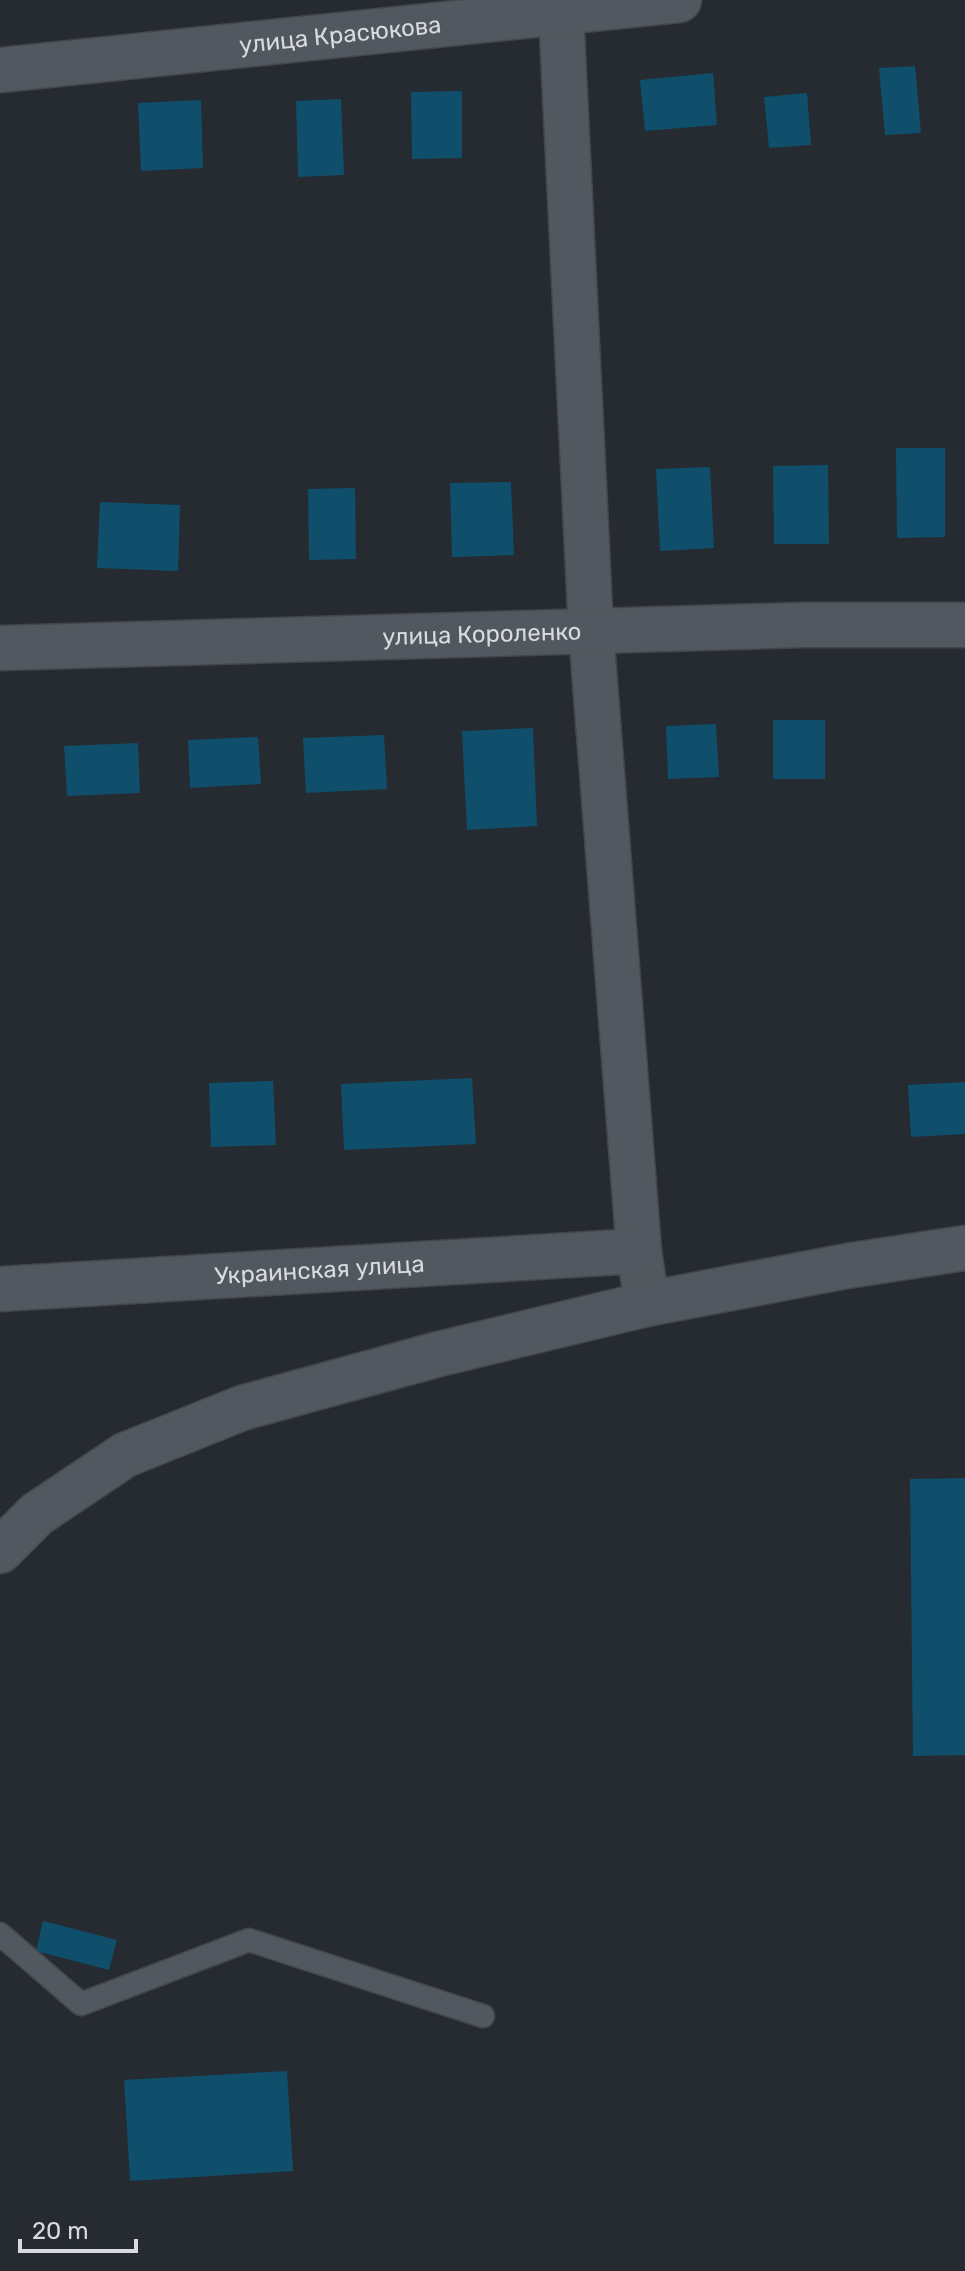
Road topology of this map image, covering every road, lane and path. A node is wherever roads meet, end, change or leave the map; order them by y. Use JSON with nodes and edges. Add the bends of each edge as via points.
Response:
{"nodes":[{"id":1,"x":679,"y":0,"type":"edge"},
{"id":2,"x":561,"y":12,"type":"junction"},
{"id":3,"x":0,"y":70,"type":"edge"},
{"id":4,"x":965,"y":625,"type":"edge"},
{"id":5,"x":591,"y":631,"type":"junction"},
{"id":6,"x":0,"y":648,"type":"edge"},
{"id":7,"x":965,"y":1248,"type":"edge"},
{"id":8,"x":639,"y":1251,"type":"junction"},
{"id":9,"x":0,"y":1289,"type":"edge"},
{"id":10,"x":647,"y":1304,"type":"junction"},
{"id":11,"x":0,"y":1551,"type":"edge"},
{"id":12,"x":0,"y":1934,"type":"edge"},
{"id":13,"x":483,"y":2016,"type":"dead end"}],
"edges":[{"from":1,"to":2,"type":"street","name":"улица Красюкова"},
{"from":2,"to":3,"type":"street","name":"улица Красюкова"},
{"from":2,"to":5,"type":"street"},
{"from":4,"to":5,"type":"street","name":"улица Короленко"},
{"from":5,"to":6,"type":"street","name":"улица Короленко"},
{"from":5,"to":8,"type":"street"},
{"from":7,"to":10,"type":"street"},
{"from":8,"to":9,"type":"street","name":"Украинская улица"},
{"from":8,"to":10,"type":"street"},
{"from":10,"to":11,"type":"street","via":[[242,1408],[125,1455],[37,1514]]},
{"from":12,"to":13,"type":"lane","via":[[81,2004],[249,1940]]}]}
